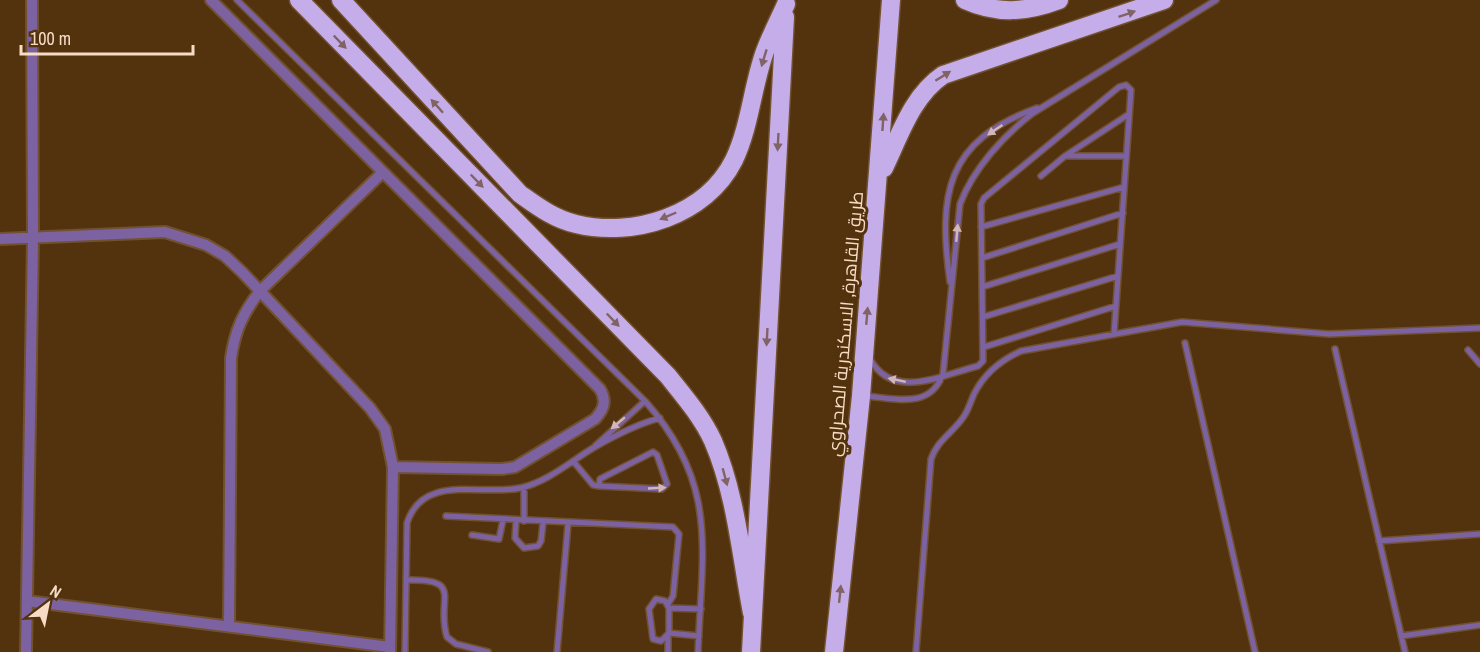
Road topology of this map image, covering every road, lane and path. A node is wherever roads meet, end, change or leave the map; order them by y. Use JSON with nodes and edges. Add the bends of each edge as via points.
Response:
{"nodes":[{"id":1,"x":32,"y":0,"type":"edge"},
{"id":2,"x":211,"y":0,"type":"edge"},
{"id":3,"x":237,"y":0,"type":"edge"},
{"id":4,"x":299,"y":0,"type":"edge"},
{"id":5,"x":341,"y":0,"type":"edge"},
{"id":6,"x":891,"y":0,"type":"edge"},
{"id":7,"x":965,"y":0,"type":"edge"},
{"id":8,"x":1059,"y":0,"type":"edge"},
{"id":9,"x":1164,"y":0,"type":"edge"},
{"id":10,"x":1216,"y":0,"type":"edge"},
{"id":11,"x":786,"y":2,"type":"edge"},
{"id":12,"x":1047,"y":105,"type":"junction"},
{"id":13,"x":1129,"y":114,"type":"junction"},
{"id":14,"x":1065,"y":156,"type":"junction"},
{"id":15,"x":1126,"y":156,"type":"junction"},
{"id":16,"x":383,"y":172,"type":"junction"},
{"id":17,"x":879,"y":177,"type":"junction"},
{"id":18,"x":1041,"y":177,"type":"dead end"},
{"id":19,"x":1124,"y":187,"type":"junction"},
{"id":20,"x":1123,"y":213,"type":"junction"},
{"id":21,"x":981,"y":227,"type":"junction"},
{"id":22,"x":0,"y":239,"type":"edge"},
{"id":23,"x":33,"y":239,"type":"junction"},
{"id":24,"x":1120,"y":244,"type":"junction"},
{"id":25,"x":982,"y":258,"type":"junction"},
{"id":26,"x":1118,"y":276,"type":"junction"},
{"id":27,"x":982,"y":287,"type":"junction"},
{"id":28,"x":260,"y":291,"type":"junction"},
{"id":29,"x":951,"y":292,"type":"junction"},
{"id":30,"x":1116,"y":306,"type":"junction"},
{"id":31,"x":983,"y":317,"type":"junction"},
{"id":32,"x":1480,"y":328,"type":"edge"},
{"id":33,"x":1114,"y":334,"type":"junction"},
{"id":34,"x":1185,"y":344,"type":"dead end"},
{"id":35,"x":984,"y":347,"type":"junction"},
{"id":36,"x":1335,"y":349,"type":"dead end"},
{"id":37,"x":865,"y":350,"type":"junction"},
{"id":38,"x":1467,"y":350,"type":"dead end"},
{"id":39,"x":1480,"y":364,"type":"edge"},
{"id":40,"x":943,"y":374,"type":"junction"},
{"id":41,"x":861,"y":396,"type":"junction"},
{"id":42,"x":645,"y":401,"type":"junction"},
{"id":43,"x":660,"y":418,"type":"junction"},
{"id":44,"x":594,"y":447,"type":"junction"},
{"id":45,"x":573,"y":461,"type":"junction"},
{"id":46,"x":393,"y":467,"type":"junction"},
{"id":47,"x":598,"y":486,"type":"junction"},
{"id":48,"x":524,"y":487,"type":"junction"},
{"id":49,"x":446,"y":516,"type":"dead end"},
{"id":50,"x":503,"y":520,"type":"junction"},
{"id":51,"x":516,"y":520,"type":"junction"},
{"id":52,"x":524,"y":521,"type":"junction"},
{"id":53,"x":543,"y":523,"type":"junction"},
{"id":54,"x":568,"y":524,"type":"junction"},
{"id":55,"x":1480,"y":534,"type":"edge"},
{"id":56,"x":472,"y":536,"type":"dead end"},
{"id":57,"x":1379,"y":542,"type":"junction"},
{"id":58,"x":406,"y":580,"type":"junction"},
{"id":59,"x":27,"y":601,"type":"junction"},
{"id":60,"x":669,"y":606,"type":"junction"},
{"id":61,"x":700,"y":609,"type":"junction"},
{"id":62,"x":752,"y":613,"type":"junction"},
{"id":63,"x":1480,"y":625,"type":"edge"},
{"id":64,"x":229,"y":626,"type":"junction"},
{"id":65,"x":668,"y":635,"type":"junction"},
{"id":66,"x":699,"y":636,"type":"junction"},
{"id":67,"x":1401,"y":636,"type":"junction"},
{"id":68,"x":390,"y":649,"type":"edge"},
{"id":69,"x":26,"y":652,"type":"edge"},
{"id":70,"x":405,"y":652,"type":"edge"},
{"id":71,"x":488,"y":652,"type":"edge"},
{"id":72,"x":557,"y":652,"type":"edge"},
{"id":73,"x":669,"y":652,"type":"edge"},
{"id":74,"x":698,"y":652,"type":"edge"},
{"id":75,"x":752,"y":652,"type":"edge"},
{"id":76,"x":834,"y":652,"type":"edge"},
{"id":77,"x":916,"y":652,"type":"edge"},
{"id":78,"x":1255,"y":652,"type":"edge"},
{"id":79,"x":1405,"y":652,"type":"edge"}],
"edges":[{"from":1,"to":23,"type":"street"},
{"from":2,"to":16,"type":"street"},
{"from":3,"to":42,"type":"lane"},
{"from":4,"to":62,"type":"highway","one_way":true,"via":[[668,376],[695,410],[713,440],[724,473]]},
{"from":11,"to":5,"type":"highway","one_way":true,"via":[[764,54],[741,142],[726,172],[700,199],[682,210],[653,223],[626,228],[574,224],[546,213],[520,194]]},
{"from":17,"to":6,"type":"highway","name":"طريق القاهرة, الاسكندرية الصحراوي","one_way":true},
{"from":7,"to":8,"type":"highway","via":[[990,9],[1014,11]]},
{"from":17,"to":9,"type":"highway","one_way":true,"via":[[912,110],[943,75]]},
{"from":10,"to":12,"type":"lane"},
{"from":11,"to":62,"type":"highway","one_way":true},
{"from":29,"to":12,"type":"lane","one_way":true,"via":[[958,213],[964,195],[1008,134]]},
{"from":12,"to":29,"type":"lane","one_way":true,"via":[[1018,115],[989,134],[968,152],[954,174],[945,202],[944,239]]},
{"from":13,"to":14,"type":"lane"},
{"from":13,"to":15,"type":"lane"},
{"from":13,"to":21,"type":"lane","via":[[1131,90],[1126,85],[984,198]]},
{"from":14,"to":15,"type":"lane"},
{"from":14,"to":18,"type":"lane"},
{"from":15,"to":19,"type":"lane"},
{"from":16,"to":28,"type":"street"},
{"from":16,"to":46,"type":"street","via":[[600,389],[605,403],[595,419],[514,467]]},
{"from":37,"to":17,"type":"highway","name":"طريق القاهرة, الاسكندرية الصحراوي","one_way":true},
{"from":19,"to":20,"type":"lane"},
{"from":19,"to":21,"type":"lane"},
{"from":20,"to":24,"type":"lane"},
{"from":20,"to":25,"type":"lane"},
{"from":21,"to":25,"type":"lane"},
{"from":22,"to":23,"type":"street"},
{"from":23,"to":28,"type":"street","via":[[142,231],[185,236],[225,256]]},
{"from":23,"to":59,"type":"street"},
{"from":24,"to":26,"type":"lane"},
{"from":24,"to":27,"type":"lane"},
{"from":25,"to":27,"type":"lane"},
{"from":26,"to":30,"type":"lane"},
{"from":26,"to":31,"type":"lane"},
{"from":27,"to":31,"type":"lane"},
{"from":28,"to":46,"type":"street","via":[[379,418],[389,441]]},
{"from":28,"to":64,"type":"street","via":[[235,331],[231,358]]},
{"from":29,"to":40,"type":"lane"},
{"from":30,"to":33,"type":"lane"},
{"from":30,"to":35,"type":"lane"},
{"from":31,"to":35,"type":"lane"},
{"from":32,"to":33,"type":"lane","via":[[1329,334],[1182,322]]},
{"from":33,"to":77,"type":"lane","via":[[1021,351],[1004,360],[981,382],[961,422],[938,443],[931,459]]},
{"from":34,"to":78,"type":"lane"},
{"from":35,"to":40,"type":"lane","via":[[978,366]]},
{"from":36,"to":57,"type":"lane"},
{"from":40,"to":37,"type":"lane","one_way":true,"via":[[921,382],[890,379],[877,372]]},
{"from":37,"to":41,"type":"highway","name":"طريق القاهرة, الاسكندرية الصحراوي"},
{"from":38,"to":39,"type":"lane"},
{"from":40,"to":41,"type":"lane","via":[[939,386],[924,398]]},
{"from":76,"to":41,"type":"highway","name":"طريق القاهرة, الاسكندرية الصحراوي","one_way":true},
{"from":42,"to":43,"type":"lane"},
{"from":42,"to":44,"type":"lane","one_way":true},
{"from":43,"to":44,"type":"lane"},
{"from":43,"to":61,"type":"lane","via":[[684,456],[701,508]]},
{"from":44,"to":45,"type":"lane"},
{"from":45,"to":47,"type":"lane","via":[[589,484]]},
{"from":45,"to":48,"type":"lane"},
{"from":46,"to":68,"type":"street"},
{"from":47,"to":47,"type":"lane","one_way":true,"via":[[664,489],[668,484],[653,452],[600,479]]},
{"from":48,"to":52,"type":"lane"},
{"from":48,"to":58,"type":"lane","via":[[438,491],[423,497],[407,523]]},
{"from":49,"to":50,"type":"lane"},
{"from":50,"to":51,"type":"lane"},
{"from":50,"to":56,"type":"lane","via":[[499,539]]},
{"from":51,"to":52,"type":"lane"},
{"from":51,"to":53,"type":"lane","via":[[515,538],[524,548],[538,546]]},
{"from":52,"to":53,"type":"lane"},
{"from":53,"to":54,"type":"lane"},
{"from":54,"to":60,"type":"lane","via":[[676,529],[679,534]]},
{"from":54,"to":72,"type":"lane"},
{"from":55,"to":57,"type":"lane"},
{"from":57,"to":67,"type":"lane"},
{"from":58,"to":70,"type":"lane"},
{"from":58,"to":71,"type":"lane","via":[[440,584],[449,640]]},
{"from":59,"to":64,"type":"street"},
{"from":59,"to":69,"type":"street"},
{"from":60,"to":61,"type":"lane"},
{"from":60,"to":65,"type":"lane"},
{"from":60,"to":65,"type":"lane","via":[[656,599],[649,609],[651,635],[661,641]]},
{"from":61,"to":66,"type":"lane"},
{"from":62,"to":75,"type":"highway"},
{"from":63,"to":67,"type":"lane"},
{"from":64,"to":68,"type":"street"},
{"from":65,"to":66,"type":"lane"},
{"from":65,"to":73,"type":"lane"},
{"from":66,"to":74,"type":"lane"},
{"from":67,"to":79,"type":"lane"}]}
